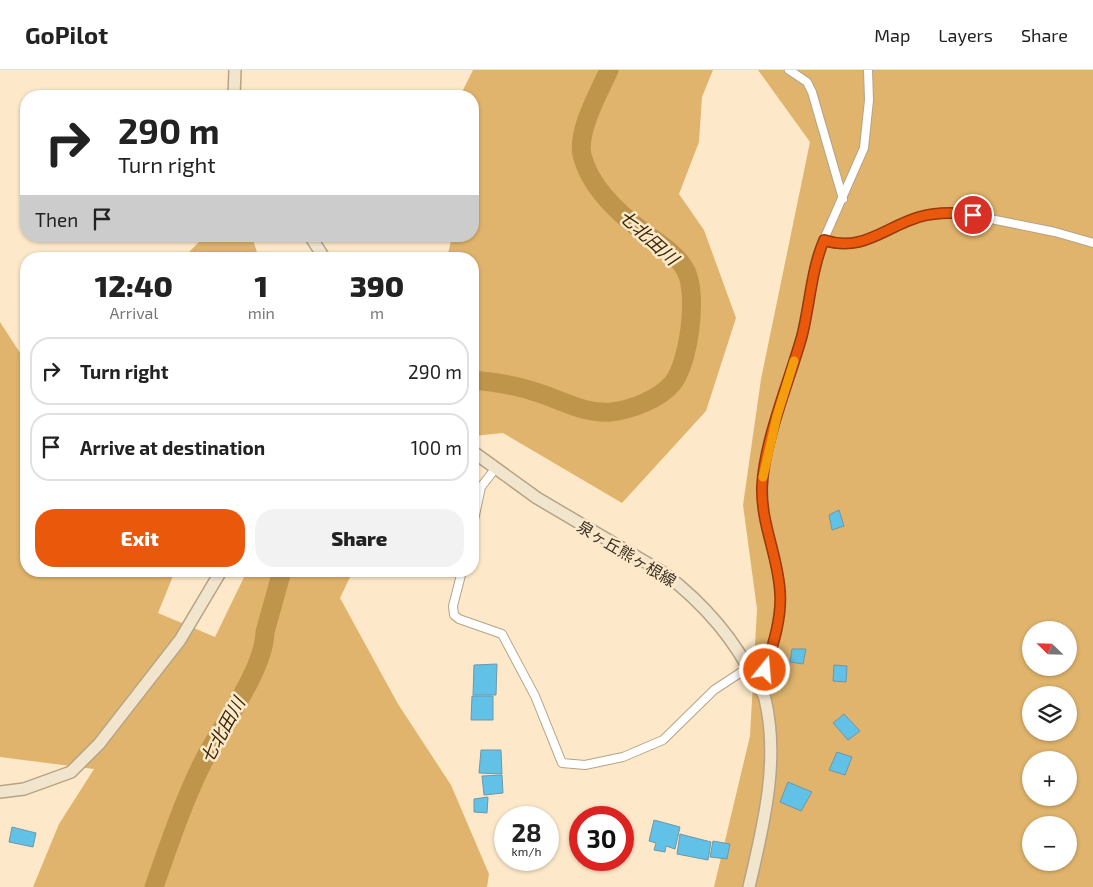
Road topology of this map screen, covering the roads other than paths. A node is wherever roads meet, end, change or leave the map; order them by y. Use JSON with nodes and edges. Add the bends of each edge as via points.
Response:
{"nodes":[{"id":1,"x":235,"y":70,"type":"edge"},
{"id":2,"x":789,"y":70,"type":"edge"},
{"id":3,"x":868,"y":70,"type":"edge"},
{"id":4,"x":234,"y":90,"type":"edge"},
{"id":5,"x":843,"y":199,"type":"junction"},
{"id":6,"x":824,"y":240,"type":"junction"},
{"id":7,"x":1093,"y":243,"type":"edge"},
{"id":8,"x":479,"y":456,"type":"edge"},
{"id":9,"x":495,"y":469,"type":"junction"},
{"id":10,"x":479,"y":496,"type":"edge"},
{"id":11,"x":217,"y":577,"type":"edge"},
{"id":12,"x":460,"y":577,"type":"edge"},
{"id":13,"x":749,"y":667,"type":"junction"},
{"id":14,"x":758,"y":687,"type":"junction"},
{"id":15,"x":0,"y":792,"type":"edge"},
{"id":16,"x":749,"y":887,"type":"edge"}],
"edges":[{"from":1,"to":4,"type":"main road"},
{"from":2,"to":5,"type":"street","via":[[807,82],[812,92]]},
{"from":3,"to":5,"type":"street","via":[[866,134],[861,157]]},
{"from":5,"to":6,"type":"street"},
{"from":6,"to":7,"type":"street","via":[[832,243],[865,242],[918,217],[956,212]]},
{"from":6,"to":14,"type":"street","via":[[814,266],[808,310],[777,416],[762,484],[763,513],[776,565],[780,601],[774,641]]},
{"from":8,"to":9,"type":"main road","name":"泉ヶ丘熊ヶ根線"},
{"from":9,"to":10,"type":"street","via":[[481,487]]},
{"from":9,"to":13,"type":"main road","name":"泉ヶ丘熊ヶ根線","via":[[564,516],[664,573],[682,587],[713,617]]},
{"from":11,"to":15,"type":"main road","via":[[180,640],[99,744],[71,772],[24,789]]},
{"from":12,"to":13,"type":"street","via":[[454,615],[502,634],[535,696],[562,763],[585,765],[623,757],[663,740],[714,690]]},
{"from":13,"to":14,"type":"main road","name":"泉ヶ丘熊ヶ根線"},
{"from":14,"to":16,"type":"main road","name":"泉ヶ丘熊ヶ根線","via":[[765,697],[770,728],[769,768],[764,824]]}]}
